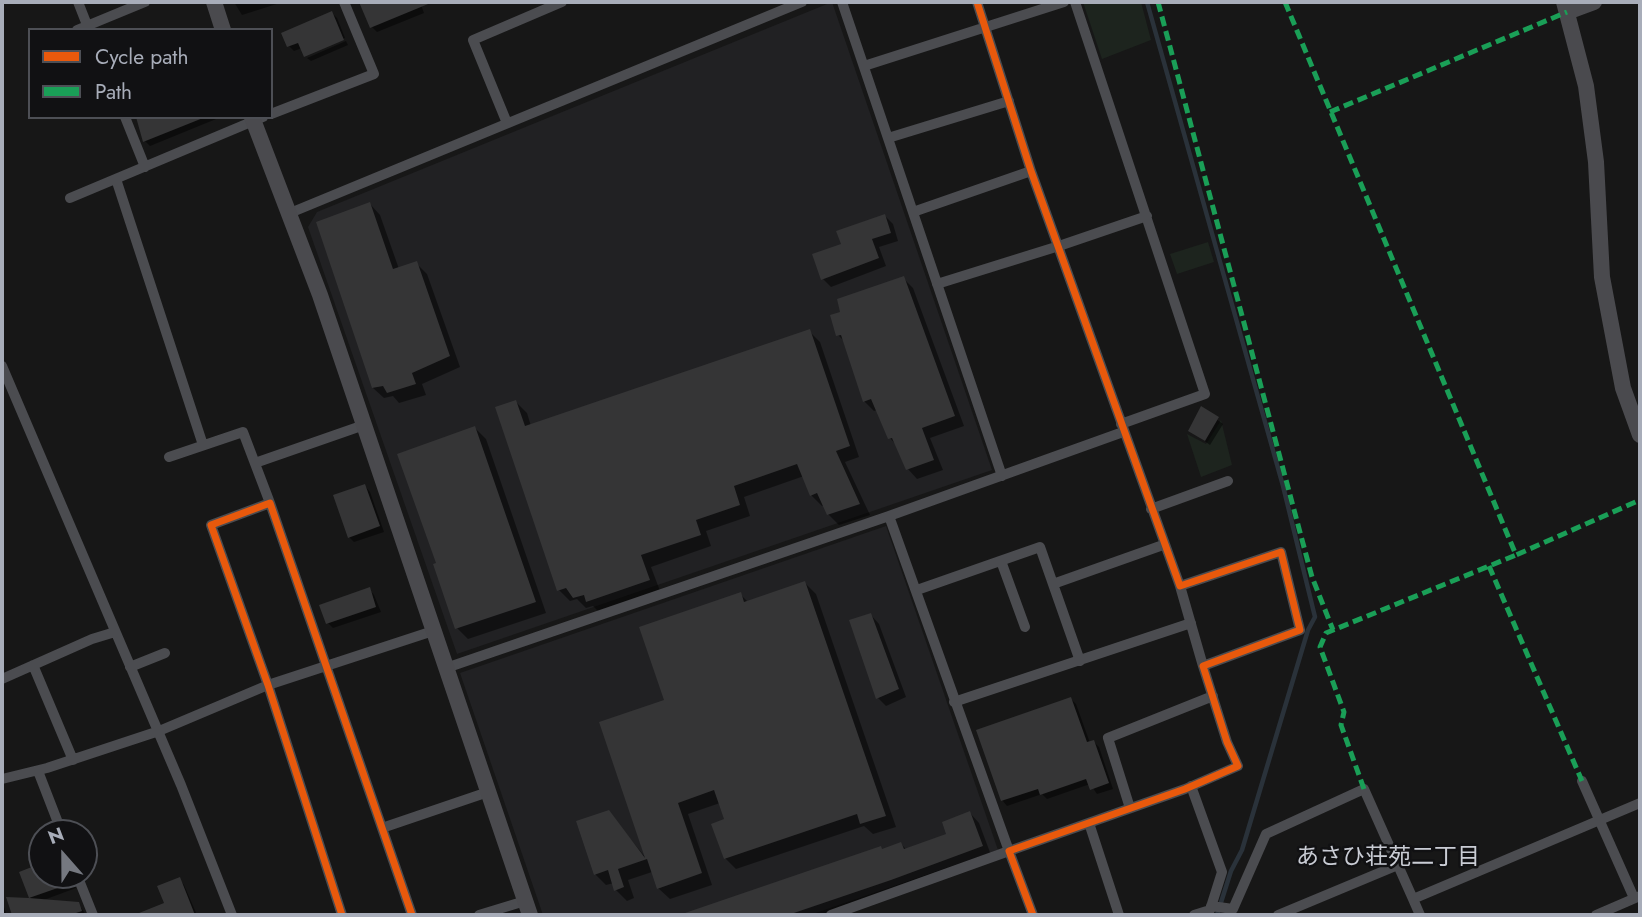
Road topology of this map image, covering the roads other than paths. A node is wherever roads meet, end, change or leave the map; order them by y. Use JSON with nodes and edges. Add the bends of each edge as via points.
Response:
{"nodes":[{"id":1,"x":78,"y":2,"type":"edge"},
{"id":2,"x":145,"y":2,"type":"edge"},
{"id":3,"x":214,"y":2,"type":"edge"},
{"id":4,"x":344,"y":2,"type":"edge"},
{"id":5,"x":559,"y":2,"type":"edge"},
{"id":6,"x":802,"y":2,"type":"edge"},
{"id":7,"x":842,"y":2,"type":"edge"},
{"id":8,"x":977,"y":2,"type":"edge"},
{"id":9,"x":1064,"y":2,"type":"edge"},
{"id":10,"x":1075,"y":2,"type":"edge"},
{"id":11,"x":1594,"y":2,"type":"edge"},
{"id":12,"x":781,"y":6,"type":"edge"},
{"id":13,"x":1565,"y":7,"type":"edge"},
{"id":14,"x":85,"y":28,"type":"edge"},
{"id":15,"x":222,"y":28,"type":"edge"},
{"id":16,"x":986,"y":28,"type":"junction"},
{"id":17,"x":864,"y":66,"type":"junction"},
{"id":18,"x":1009,"y":100,"type":"junction"},
{"id":19,"x":273,"y":113,"type":"edge"},
{"id":20,"x":126,"y":119,"type":"edge"},
{"id":21,"x":254,"y":119,"type":"edge"},
{"id":22,"x":256,"y":119,"type":"edge"},
{"id":23,"x":507,"y":123,"type":"junction"},
{"id":24,"x":888,"y":138,"type":"junction"},
{"id":25,"x":145,"y":167,"type":"junction"},
{"id":26,"x":1031,"y":171,"type":"junction"},
{"id":27,"x":116,"y":179,"type":"junction"},
{"id":28,"x":70,"y":198,"type":"dead end"},
{"id":29,"x":913,"y":212,"type":"junction"},
{"id":30,"x":290,"y":213,"type":"junction"},
{"id":31,"x":1147,"y":216,"type":"junction"},
{"id":32,"x":1059,"y":246,"type":"junction"},
{"id":33,"x":937,"y":284,"type":"junction"},
{"id":34,"x":2,"y":366,"type":"edge"},
{"id":35,"x":364,"y":425,"type":"junction"},
{"id":36,"x":1122,"y":428,"type":"junction"},
{"id":37,"x":1640,"y":435,"type":"edge"},
{"id":38,"x":203,"y":445,"type":"junction"},
{"id":39,"x":169,"y":457,"type":"dead end"},
{"id":40,"x":255,"y":463,"type":"junction"},
{"id":41,"x":1002,"y":476,"type":"junction"},
{"id":42,"x":1227,"y":481,"type":"dead end"},
{"id":43,"x":270,"y":503,"type":"junction"},
{"id":44,"x":1151,"y":509,"type":"junction"},
{"id":45,"x":890,"y":516,"type":"junction"},
{"id":46,"x":1163,"y":545,"type":"junction"},
{"id":47,"x":1001,"y":561,"type":"junction"},
{"id":48,"x":1053,"y":584,"type":"junction"},
{"id":49,"x":1180,"y":586,"type":"junction"},
{"id":50,"x":917,"y":590,"type":"junction"},
{"id":51,"x":1191,"y":623,"type":"junction"},
{"id":52,"x":1025,"y":627,"type":"dead end"},
{"id":53,"x":433,"y":631,"type":"junction"},
{"id":54,"x":115,"y":632,"type":"junction"},
{"id":55,"x":165,"y":653,"type":"dead end"},
{"id":56,"x":1080,"y":661,"type":"junction"},
{"id":57,"x":33,"y":666,"type":"junction"},
{"id":58,"x":326,"y":666,"type":"junction"},
{"id":59,"x":1203,"y":666,"type":"junction"},
{"id":60,"x":130,"y":667,"type":"junction"},
{"id":61,"x":446,"y":668,"type":"junction"},
{"id":62,"x":2,"y":679,"type":"edge"},
{"id":63,"x":268,"y":685,"type":"junction"},
{"id":64,"x":1213,"y":696,"type":"junction"},
{"id":65,"x":954,"y":702,"type":"junction"},
{"id":66,"x":159,"y":731,"type":"junction"},
{"id":67,"x":74,"y":760,"type":"junction"},
{"id":68,"x":38,"y":771,"type":"junction"},
{"id":69,"x":2,"y":779,"type":"edge"},
{"id":70,"x":1582,"y":781,"type":"dead end"},
{"id":71,"x":1191,"y":786,"type":"junction"},
{"id":72,"x":488,"y":792,"type":"junction"},
{"id":73,"x":1640,"y":803,"type":"edge"},
{"id":74,"x":1130,"y":808,"type":"junction"},
{"id":75,"x":57,"y":819,"type":"edge"},
{"id":76,"x":1599,"y":820,"type":"junction"},
{"id":77,"x":1088,"y":823,"type":"junction"},
{"id":78,"x":382,"y":828,"type":"junction"},
{"id":79,"x":1009,"y":851,"type":"junction"},
{"id":80,"x":1398,"y":866,"type":"junction"},
{"id":81,"x":83,"y":889,"type":"edge"},
{"id":82,"x":1637,"y":897,"type":"edge"},
{"id":83,"x":1413,"y":899,"type":"junction"},
{"id":84,"x":1212,"y":906,"type":"junction"},
{"id":85,"x":527,"y":908,"type":"edge"},
{"id":86,"x":1232,"y":911,"type":"edge"},
{"id":87,"x":93,"y":915,"type":"edge"},
{"id":88,"x":232,"y":915,"type":"edge"},
{"id":89,"x":342,"y":915,"type":"edge"},
{"id":90,"x":412,"y":915,"type":"edge"},
{"id":91,"x":479,"y":915,"type":"edge"},
{"id":92,"x":831,"y":915,"type":"edge"},
{"id":93,"x":1033,"y":915,"type":"edge"},
{"id":94,"x":1119,"y":915,"type":"edge"},
{"id":95,"x":1194,"y":915,"type":"edge"},
{"id":96,"x":1278,"y":915,"type":"edge"},
{"id":97,"x":1420,"y":915,"type":"edge"},
{"id":98,"x":1596,"y":915,"type":"edge"}],
"edges":[{"from":1,"to":14,"type":"street"},
{"from":2,"to":14,"type":"street"},
{"from":3,"to":15,"type":"street"},
{"from":4,"to":19,"type":"street","via":[[374,74]]},
{"from":5,"to":23,"type":"street","via":[[473,40]]},
{"from":6,"to":12,"type":"street"},
{"from":7,"to":17,"type":"street"},
{"from":8,"to":16,"type":"street"},
{"from":9,"to":16,"type":"street"},
{"from":10,"to":31,"type":"street"},
{"from":11,"to":13,"type":"street"},
{"from":12,"to":23,"type":"street"},
{"from":13,"to":37,"type":"street","via":[[1586,86],[1596,162],[1602,277],[1623,388]]},
{"from":16,"to":17,"type":"street"},
{"from":16,"to":18,"type":"street"},
{"from":17,"to":24,"type":"street"},
{"from":18,"to":24,"type":"street"},
{"from":18,"to":26,"type":"street"},
{"from":20,"to":25,"type":"street"},
{"from":21,"to":25,"type":"street"},
{"from":22,"to":30,"type":"street"},
{"from":23,"to":30,"type":"street"},
{"from":24,"to":29,"type":"street"},
{"from":25,"to":27,"type":"street"},
{"from":26,"to":29,"type":"street"},
{"from":26,"to":32,"type":"street"},
{"from":27,"to":28,"type":"street"},
{"from":27,"to":38,"type":"street"},
{"from":29,"to":33,"type":"street"},
{"from":30,"to":35,"type":"street"},
{"from":31,"to":32,"type":"street"},
{"from":31,"to":36,"type":"street","via":[[1205,394]]},
{"from":32,"to":33,"type":"street"},
{"from":32,"to":36,"type":"street"},
{"from":33,"to":41,"type":"street"},
{"from":34,"to":54,"type":"street"},
{"from":35,"to":40,"type":"street"},
{"from":35,"to":53,"type":"street"},
{"from":36,"to":41,"type":"street"},
{"from":36,"to":44,"type":"street"},
{"from":38,"to":39,"type":"street"},
{"from":38,"to":40,"type":"street","via":[[243,432]]},
{"from":40,"to":43,"type":"street"},
{"from":41,"to":45,"type":"street"},
{"from":42,"to":44,"type":"street"},
{"from":43,"to":58,"type":"street"},
{"from":43,"to":63,"type":"street","via":[[211,525]]},
{"from":44,"to":46,"type":"street"},
{"from":45,"to":50,"type":"street"},
{"from":45,"to":61,"type":"street"},
{"from":46,"to":48,"type":"street"},
{"from":46,"to":49,"type":"street"},
{"from":47,"to":48,"type":"street","via":[[1040,547]]},
{"from":47,"to":50,"type":"street"},
{"from":47,"to":52,"type":"street"},
{"from":48,"to":56,"type":"street"},
{"from":49,"to":51,"type":"street"},
{"from":49,"to":59,"type":"street","via":[[1281,552],[1300,630]]},
{"from":50,"to":65,"type":"street"},
{"from":51,"to":56,"type":"street"},
{"from":51,"to":59,"type":"street"},
{"from":53,"to":58,"type":"street"},
{"from":53,"to":61,"type":"street"},
{"from":54,"to":57,"type":"street"},
{"from":54,"to":60,"type":"street"},
{"from":55,"to":60,"type":"street"},
{"from":56,"to":65,"type":"street"},
{"from":57,"to":62,"type":"street"},
{"from":57,"to":67,"type":"street"},
{"from":58,"to":63,"type":"street"},
{"from":58,"to":78,"type":"street"},
{"from":59,"to":64,"type":"street"},
{"from":60,"to":66,"type":"street"},
{"from":61,"to":72,"type":"street"},
{"from":63,"to":66,"type":"street"},
{"from":63,"to":89,"type":"street"},
{"from":64,"to":71,"type":"street","via":[[1238,766]]},
{"from":64,"to":74,"type":"street","via":[[1108,738]]},
{"from":65,"to":79,"type":"street"},
{"from":66,"to":67,"type":"street"},
{"from":66,"to":88,"type":"street"},
{"from":67,"to":68,"type":"street"},
{"from":68,"to":69,"type":"street"},
{"from":68,"to":75,"type":"street"},
{"from":70,"to":76,"type":"street"},
{"from":71,"to":74,"type":"street"},
{"from":71,"to":84,"type":"street","via":[[1222,872]]},
{"from":72,"to":78,"type":"street"},
{"from":72,"to":85,"type":"street"},
{"from":73,"to":76,"type":"street"},
{"from":74,"to":77,"type":"street"},
{"from":76,"to":82,"type":"street"},
{"from":76,"to":83,"type":"street"},
{"from":77,"to":79,"type":"street"},
{"from":77,"to":94,"type":"street"},
{"from":78,"to":90,"type":"street"},
{"from":79,"to":92,"type":"street"},
{"from":79,"to":93,"type":"street"},
{"from":80,"to":83,"type":"street"},
{"from":80,"to":86,"type":"street","via":[[1364,789],[1266,834]]},
{"from":80,"to":96,"type":"street"},
{"from":81,"to":87,"type":"street"},
{"from":82,"to":98,"type":"street"},
{"from":83,"to":97,"type":"street"},
{"from":84,"to":86,"type":"street"},
{"from":84,"to":95,"type":"street"},
{"from":85,"to":91,"type":"street"}]}
